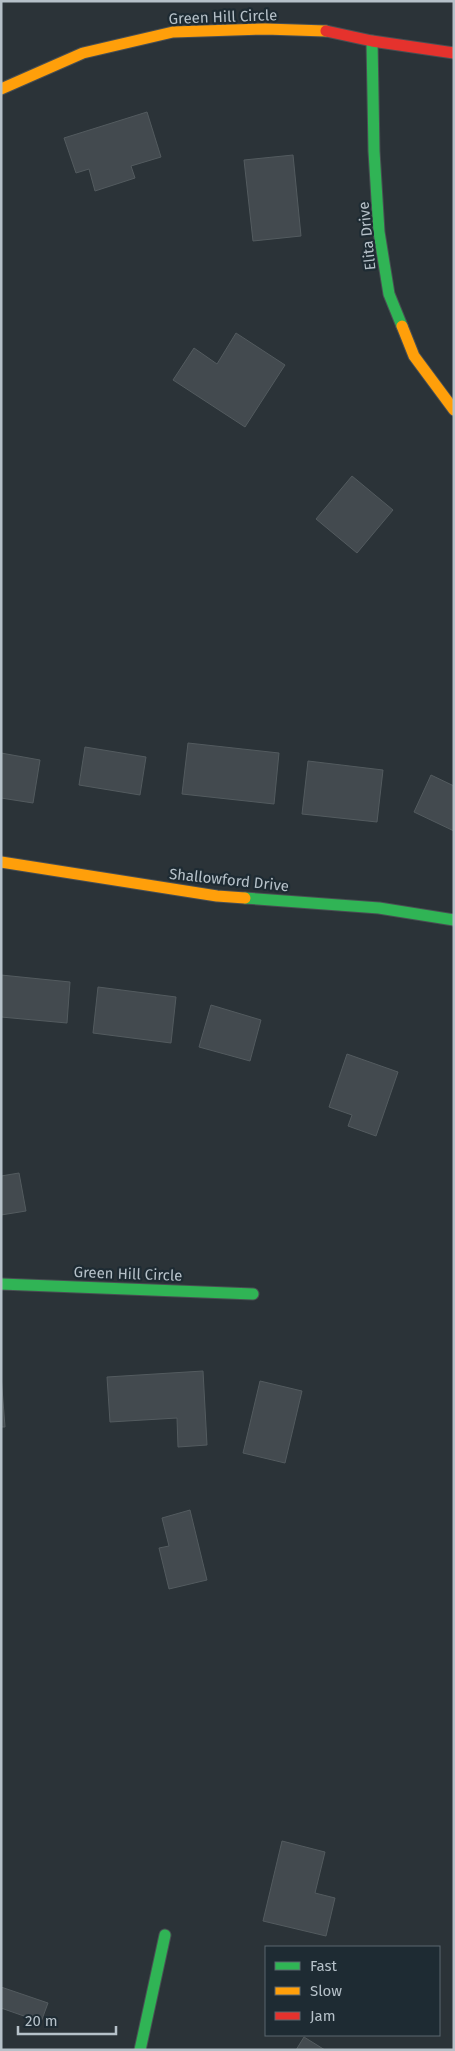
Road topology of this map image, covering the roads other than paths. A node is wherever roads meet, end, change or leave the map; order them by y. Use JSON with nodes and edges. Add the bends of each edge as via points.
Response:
{"nodes":[{"id":1,"x":372,"y":41,"type":"junction"},
{"id":2,"x":454,"y":53,"type":"edge"},
{"id":3,"x":1,"y":89,"type":"edge"},
{"id":4,"x":454,"y":410,"type":"edge"},
{"id":5,"x":1,"y":862,"type":"edge"},
{"id":6,"x":454,"y":920,"type":"edge"},
{"id":7,"x":1,"y":1284,"type":"edge"},
{"id":8,"x":253,"y":1294,"type":"dead end"},
{"id":9,"x":165,"y":1935,"type":"dead end"},
{"id":10,"x":140,"y":2050,"type":"edge"}],
"edges":[{"from":1,"to":2,"type":"street","name":"Green Hill Circle"},
{"from":1,"to":3,"type":"street","name":"Green Hill Circle","via":[[326,31],[173,32],[83,53]]},
{"from":1,"to":4,"type":"street","name":"Elita Drive","via":[[374,151],[379,223],[389,294],[414,356]]},
{"from":5,"to":6,"type":"street","name":"Shallowford Drive","via":[[217,896],[379,908]]},
{"from":7,"to":8,"type":"street","name":"Green Hill Circle"},
{"from":9,"to":10,"type":"street"}]}
